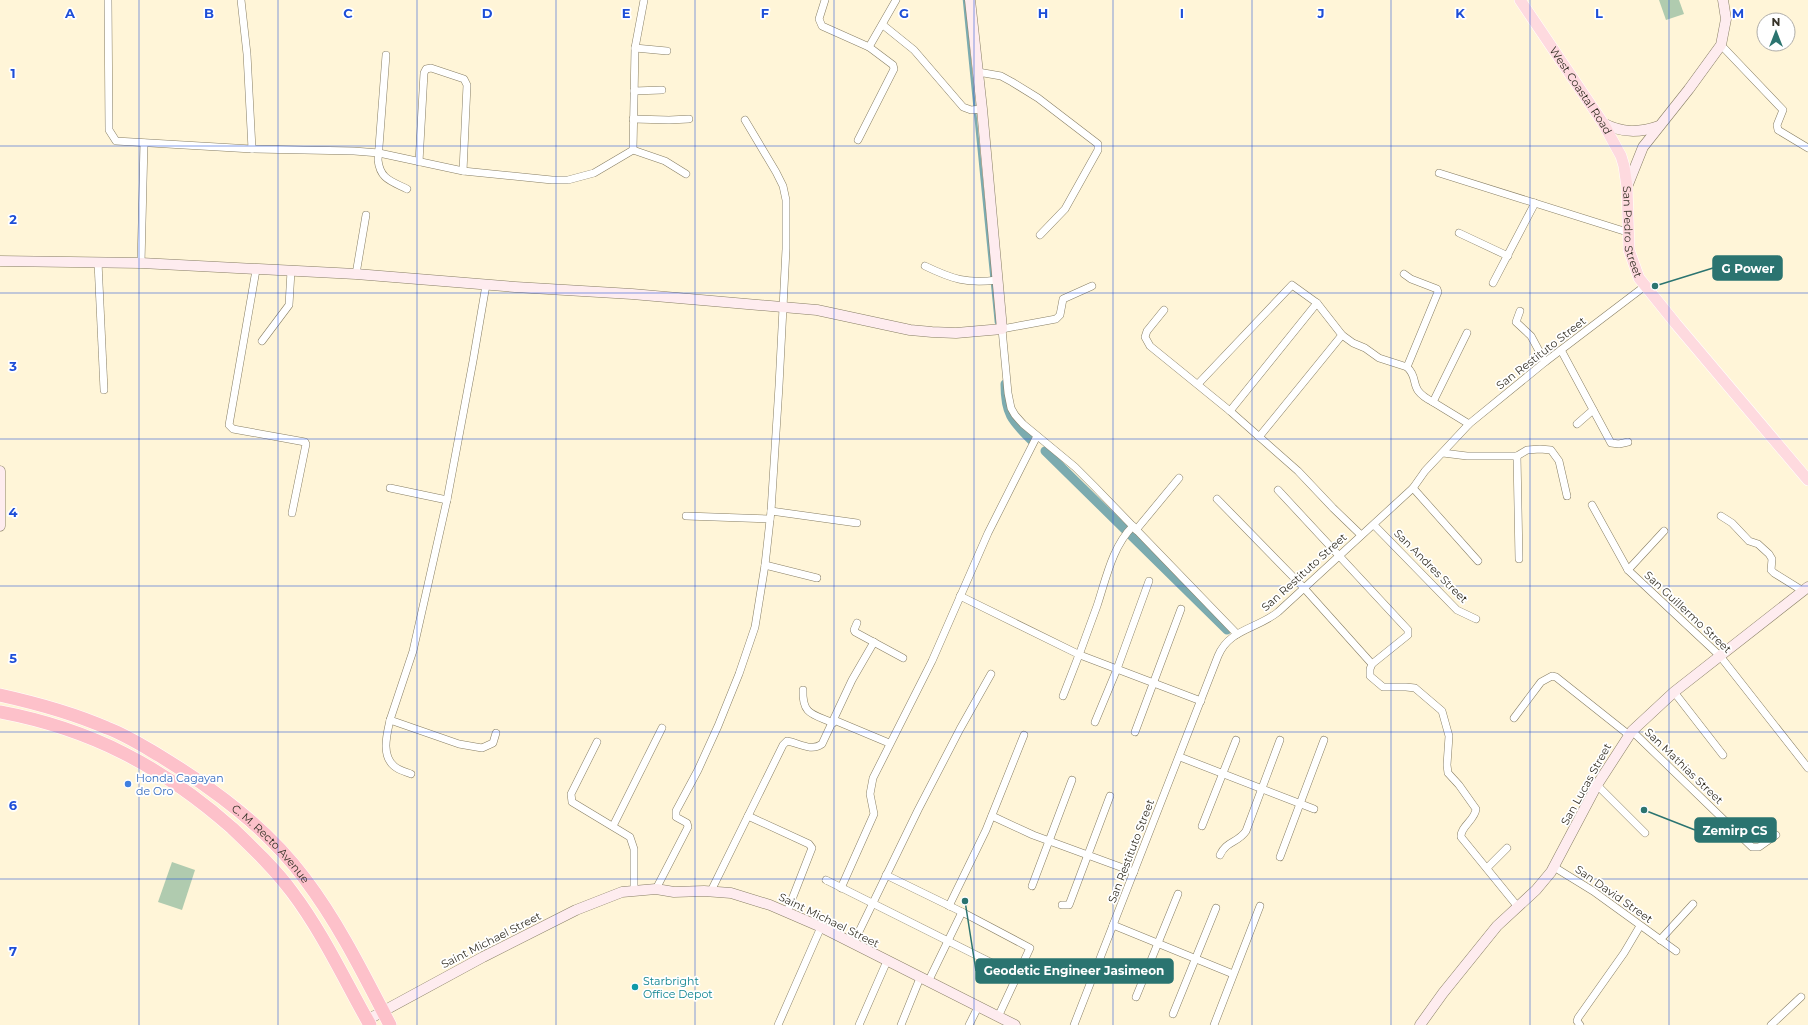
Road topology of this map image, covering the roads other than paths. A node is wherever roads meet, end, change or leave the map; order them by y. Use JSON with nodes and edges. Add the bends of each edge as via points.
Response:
{"nodes":[{"id":1,"x":108,"y":0,"type":"edge"},
{"id":2,"x":241,"y":0,"type":"edge"},
{"id":3,"x":644,"y":0,"type":"edge"},
{"id":4,"x":826,"y":0,"type":"edge"},
{"id":5,"x":896,"y":0,"type":"edge"},
{"id":6,"x":970,"y":0,"type":"edge"},
{"id":7,"x":1520,"y":0,"type":"edge"},
{"id":8,"x":1723,"y":0,"type":"edge"},
{"id":9,"x":883,"y":25,"type":"junction"},
{"id":10,"x":1721,"y":45,"type":"junction"},
{"id":11,"x":869,"y":47,"type":"junction"},
{"id":12,"x":635,"y":48,"type":"junction"},
{"id":13,"x":667,"y":51,"type":"dead end"},
{"id":14,"x":386,"y":55,"type":"dead end"},
{"id":15,"x":978,"y":72,"type":"junction"},
{"id":16,"x":662,"y":90,"type":"dead end"},
{"id":17,"x":634,"y":91,"type":"junction"},
{"id":18,"x":980,"y":109,"type":"junction"},
{"id":19,"x":633,"y":119,"type":"junction"},
{"id":20,"x":689,"y":119,"type":"dead end"},
{"id":21,"x":745,"y":120,"type":"dead end"},
{"id":22,"x":1603,"y":123,"type":"junction"},
{"id":23,"x":1659,"y":126,"type":"junction"},
{"id":24,"x":858,"y":140,"type":"dead end"},
{"id":25,"x":144,"y":143,"type":"junction"},
{"id":26,"x":1808,"y":148,"type":"edge"},
{"id":27,"x":252,"y":149,"type":"junction"},
{"id":28,"x":633,"y":150,"type":"junction"},
{"id":29,"x":379,"y":153,"type":"junction"},
{"id":30,"x":419,"y":162,"type":"junction"},
{"id":31,"x":463,"y":171,"type":"junction"},
{"id":32,"x":1439,"y":173,"type":"dead end"},
{"id":33,"x":686,"y":174,"type":"dead end"},
{"id":34,"x":1627,"y":187,"type":"junction"},
{"id":35,"x":407,"y":189,"type":"dead end"},
{"id":36,"x":1534,"y":203,"type":"junction"},
{"id":37,"x":366,"y":215,"type":"dead end"},
{"id":38,"x":1627,"y":232,"type":"junction"},
{"id":39,"x":1460,"y":233,"type":"dead end"},
{"id":40,"x":1040,"y":235,"type":"dead end"},
{"id":41,"x":1508,"y":256,"type":"junction"},
{"id":42,"x":0,"y":261,"type":"edge"},
{"id":43,"x":98,"y":262,"type":"junction"},
{"id":44,"x":141,"y":263,"type":"junction"},
{"id":45,"x":925,"y":266,"type":"dead end"},
{"id":46,"x":256,"y":270,"type":"junction"},
{"id":47,"x":291,"y":271,"type":"junction"},
{"id":48,"x":356,"y":274,"type":"junction"},
{"id":49,"x":1404,"y":274,"type":"dead end"},
{"id":50,"x":996,"y":280,"type":"junction"},
{"id":51,"x":1493,"y":283,"type":"dead end"},
{"id":52,"x":486,"y":285,"type":"junction"},
{"id":53,"x":1092,"y":286,"type":"dead end"},
{"id":54,"x":1645,"y":286,"type":"junction"},
{"id":55,"x":1317,"y":303,"type":"junction"},
{"id":56,"x":782,"y":307,"type":"junction"},
{"id":57,"x":1164,"y":310,"type":"dead end"},
{"id":58,"x":1520,"y":311,"type":"dead end"},
{"id":59,"x":1002,"y":330,"type":"junction"},
{"id":60,"x":1467,"y":333,"type":"dead end"},
{"id":61,"x":1342,"y":335,"type":"junction"},
{"id":62,"x":262,"y":341,"type":"dead end"},
{"id":63,"x":1561,"y":350,"type":"junction"},
{"id":64,"x":1545,"y":362,"type":"junction"},
{"id":65,"x":1407,"y":367,"type":"junction"},
{"id":66,"x":1198,"y":384,"type":"junction"},
{"id":67,"x":104,"y":390,"type":"dead end"},
{"id":68,"x":1433,"y":402,"type":"junction"},
{"id":69,"x":1593,"y":410,"type":"junction"},
{"id":70,"x":1230,"y":411,"type":"junction"},
{"id":71,"x":1468,"y":424,"type":"junction"},
{"id":72,"x":1577,"y":424,"type":"dead end"},
{"id":73,"x":1038,"y":436,"type":"junction"},
{"id":74,"x":1259,"y":437,"type":"junction"},
{"id":75,"x":1628,"y":442,"type":"dead end"},
{"id":76,"x":1443,"y":453,"type":"junction"},
{"id":77,"x":1517,"y":456,"type":"junction"},
{"id":78,"x":0,"y":471,"type":"edge"},
{"id":79,"x":1179,"y":478,"type":"dead end"},
{"id":80,"x":1808,"y":480,"type":"edge"},
{"id":81,"x":390,"y":488,"type":"dead end"},
{"id":82,"x":1413,"y":488,"type":"junction"},
{"id":83,"x":1278,"y":490,"type":"dead end"},
{"id":84,"x":1567,"y":496,"type":"dead end"},
{"id":85,"x":1217,"y":499,"type":"dead end"},
{"id":86,"x":447,"y":500,"type":"junction"},
{"id":87,"x":1592,"y":505,"type":"dead end"},
{"id":88,"x":292,"y":514,"type":"dead end"},
{"id":89,"x":770,"y":515,"type":"junction"},
{"id":90,"x":686,"y":516,"type":"dead end"},
{"id":91,"x":1721,"y":516,"type":"dead end"},
{"id":92,"x":857,"y":523,"type":"dead end"},
{"id":93,"x":1374,"y":525,"type":"junction"},
{"id":94,"x":0,"y":526,"type":"edge"},
{"id":95,"x":1133,"y":528,"type":"junction"},
{"id":96,"x":1664,"y":531,"type":"dead end"},
{"id":97,"x":1361,"y":535,"type":"junction"},
{"id":98,"x":1338,"y":556,"type":"junction"},
{"id":99,"x":1519,"y":559,"type":"dead end"},
{"id":100,"x":1478,"y":561,"type":"dead end"},
{"id":101,"x":765,"y":565,"type":"junction"},
{"id":102,"x":1628,"y":570,"type":"junction"},
{"id":103,"x":817,"y":578,"type":"dead end"},
{"id":104,"x":1149,"y":581,"type":"dead end"},
{"id":105,"x":1303,"y":587,"type":"junction"},
{"id":106,"x":1806,"y":589,"type":"edge"},
{"id":107,"x":960,"y":596,"type":"junction"},
{"id":108,"x":1181,"y":609,"type":"dead end"},
{"id":109,"x":1476,"y":619,"type":"dead end"},
{"id":110,"x":857,"y":624,"type":"dead end"},
{"id":111,"x":1237,"y":634,"type":"junction"},
{"id":112,"x":874,"y":642,"type":"junction"},
{"id":113,"x":1080,"y":655,"type":"junction"},
{"id":114,"x":1720,"y":656,"type":"junction"},
{"id":115,"x":903,"y":658,"type":"dead end"},
{"id":116,"x":1372,"y":664,"type":"junction"},
{"id":117,"x":1117,"y":669,"type":"junction"},
{"id":118,"x":991,"y":674,"type":"dead end"},
{"id":119,"x":1153,"y":683,"type":"junction"},
{"id":120,"x":803,"y":690,"type":"dead end"},
{"id":121,"x":1674,"y":692,"type":"junction"},
{"id":122,"x":0,"y":695,"type":"edge"},
{"id":123,"x":1063,"y":696,"type":"dead end"},
{"id":124,"x":1201,"y":701,"type":"junction"},
{"id":125,"x":0,"y":712,"type":"edge"},
{"id":126,"x":1514,"y":718,"type":"dead end"},
{"id":127,"x":390,"y":720,"type":"junction"},
{"id":128,"x":834,"y":722,"type":"junction"},
{"id":129,"x":1095,"y":722,"type":"dead end"},
{"id":130,"x":662,"y":728,"type":"dead end"},
{"id":131,"x":1136,"y":732,"type":"dead end"},
{"id":132,"x":496,"y":733,"type":"dead end"},
{"id":133,"x":1631,"y":733,"type":"junction"},
{"id":134,"x":1024,"y":734,"type":"dead end"},
{"id":135,"x":1236,"y":740,"type":"dead end"},
{"id":136,"x":1280,"y":740,"type":"dead end"},
{"id":137,"x":1324,"y":740,"type":"dead end"},
{"id":138,"x":597,"y":742,"type":"dead end"},
{"id":139,"x":889,"y":743,"type":"junction"},
{"id":140,"x":1723,"y":755,"type":"dead end"},
{"id":141,"x":1180,"y":757,"type":"junction"},
{"id":142,"x":1808,"y":768,"type":"edge"},
{"id":143,"x":411,"y":774,"type":"dead end"},
{"id":144,"x":1224,"y":774,"type":"junction"},
{"id":145,"x":1072,"y":780,"type":"dead end"},
{"id":146,"x":1597,"y":785,"type":"junction"},
{"id":147,"x":1262,"y":790,"type":"junction"},
{"id":148,"x":1110,"y":796,"type":"dead end"},
{"id":149,"x":1299,"y":803,"type":"junction"},
{"id":150,"x":1314,"y":809,"type":"dead end"},
{"id":151,"x":748,"y":816,"type":"junction"},
{"id":152,"x":992,"y":816,"type":"junction"},
{"id":153,"x":613,"y":826,"type":"junction"},
{"id":154,"x":1202,"y":826,"type":"dead end"},
{"id":155,"x":1645,"y":833,"type":"dead end"},
{"id":156,"x":1776,"y":835,"type":"dead end"},
{"id":157,"x":1050,"y":841,"type":"junction"},
{"id":158,"x":1507,"y":848,"type":"dead end"},
{"id":159,"x":1088,"y":855,"type":"junction"},
{"id":160,"x":1220,"y":855,"type":"dead end"},
{"id":161,"x":1280,"y":857,"type":"dead end"},
{"id":162,"x":1554,"y":867,"type":"junction"},
{"id":163,"x":1487,"y":868,"type":"junction"},
{"id":164,"x":1134,"y":872,"type":"junction"},
{"id":165,"x":886,"y":875,"type":"junction"},
{"id":166,"x":826,"y":880,"type":"dead end"},
{"id":167,"x":1032,"y":886,"type":"dead end"},
{"id":168,"x":841,"y":888,"type":"junction"},
{"id":169,"x":656,"y":889,"type":"junction"},
{"id":170,"x":634,"y":890,"type":"junction"},
{"id":171,"x":711,"y":891,"type":"junction"},
{"id":172,"x":1178,"y":894,"type":"dead end"},
{"id":173,"x":873,"y":903,"type":"junction"},
{"id":174,"x":1693,"y":904,"type":"dead end"},
{"id":175,"x":1062,"y":905,"type":"dead end"},
{"id":176,"x":949,"y":906,"type":"junction"},
{"id":177,"x":1260,"y":906,"type":"dead end"},
{"id":178,"x":1518,"y":907,"type":"junction"},
{"id":179,"x":1216,"y":908,"type":"dead end"},
{"id":180,"x":787,"y":912,"type":"junction"},
{"id":181,"x":962,"y":912,"type":"junction"},
{"id":182,"x":1114,"y":925,"type":"junction"},
{"id":183,"x":1640,"y":926,"type":"junction"},
{"id":184,"x":821,"y":927,"type":"junction"},
{"id":185,"x":1660,"y":940,"type":"junction"},
{"id":186,"x":947,"y":942,"type":"junction"},
{"id":187,"x":1158,"y":943,"type":"junction"},
{"id":188,"x":852,"y":944,"type":"junction"},
{"id":189,"x":1676,"y":951,"type":"dead end"},
{"id":190,"x":1196,"y":959,"type":"junction"},
{"id":191,"x":886,"y":961,"type":"junction"},
{"id":192,"x":1233,"y":974,"type":"junction"},
{"id":193,"x":1018,"y":976,"type":"junction"},
{"id":194,"x":924,"y":980,"type":"junction"},
{"id":195,"x":1136,"y":997,"type":"dead end"},
{"id":196,"x":1801,"y":997,"type":"dead end"},
{"id":197,"x":978,"y":1007,"type":"junction"},
{"id":198,"x":383,"y":1012,"type":"junction"},
{"id":199,"x":1173,"y":1014,"type":"dead end"},
{"id":200,"x":998,"y":1017,"type":"junction"},
{"id":201,"x":369,"y":1022,"type":"edge"},
{"id":202,"x":390,"y":1025,"type":"edge"},
{"id":203,"x":778,"y":1025,"type":"edge"},
{"id":204,"x":858,"y":1025,"type":"edge"},
{"id":205,"x":901,"y":1025,"type":"edge"},
{"id":206,"x":969,"y":1025,"type":"edge"},
{"id":207,"x":1015,"y":1025,"type":"edge"},
{"id":208,"x":1074,"y":1025,"type":"edge"},
{"id":209,"x":1214,"y":1025,"type":"edge"},
{"id":210,"x":1420,"y":1025,"type":"edge"},
{"id":211,"x":1580,"y":1025,"type":"edge"},
{"id":212,"x":1771,"y":1025,"type":"edge"}],
"edges":[{"from":1,"to":25,"type":"street","via":[[109,130],[116,141]]},
{"from":2,"to":27,"type":"street","via":[[247,54]]},
{"from":3,"to":12,"type":"street"},
{"from":4,"to":11,"type":"street","via":[[819,19],[822,26]]},
{"from":5,"to":9,"type":"street"},
{"from":6,"to":15,"type":"street"},
{"from":7,"to":22,"type":"main road","name":"West Coastal Road"},
{"from":8,"to":10,"type":"street","name":"San Pedro Street","via":[[1726,20]]},
{"from":9,"to":11,"type":"street"},
{"from":9,"to":18,"type":"street","via":[[914,50],[964,107],[970,110]]},
{"from":10,"to":23,"type":"street","name":"San Pedro Street"},
{"from":10,"to":26,"type":"street","via":[[1784,110],[1777,125],[1778,130]]},
{"from":11,"to":24,"type":"street","via":[[893,65],[894,69]]},
{"from":12,"to":13,"type":"street"},
{"from":12,"to":17,"type":"street"},
{"from":14,"to":29,"type":"street"},
{"from":15,"to":18,"type":"street"},
{"from":15,"to":40,"type":"street","via":[[1001,76],[1012,82],[1038,98],[1098,144],[1098,150],[1065,209]]},
{"from":16,"to":17,"type":"street"},
{"from":17,"to":19,"type":"street"},
{"from":18,"to":50,"type":"street"},
{"from":19,"to":20,"type":"street"},
{"from":19,"to":28,"type":"street"},
{"from":21,"to":56,"type":"street","via":[[776,172],[785,195],[786,249]]},
{"from":22,"to":23,"type":"street","via":[[1633,131]]},
{"from":22,"to":34,"type":"main road","name":"West Coastal Road","via":[[1624,166]]},
{"from":23,"to":34,"type":"street","name":"San Pedro Street","via":[[1643,146]]},
{"from":25,"to":27,"type":"street"},
{"from":25,"to":44,"type":"street"},
{"from":27,"to":29,"type":"street"},
{"from":28,"to":31,"type":"street","via":[[594,173],[568,180]]},
{"from":28,"to":33,"type":"street","via":[[665,161]]},
{"from":29,"to":30,"type":"street"},
{"from":29,"to":35,"type":"street","via":[[379,170],[385,178]]},
{"from":30,"to":31,"type":"street"},
{"from":30,"to":31,"type":"street","via":[[424,73],[426,69],[431,68],[464,79],[467,85]]},
{"from":32,"to":36,"type":"street"},
{"from":34,"to":38,"type":"main road","name":"San Pedro Street"},
{"from":36,"to":38,"type":"street"},
{"from":36,"to":41,"type":"street"},
{"from":37,"to":48,"type":"street"},
{"from":38,"to":54,"type":"main road","name":"San Pedro Street","via":[[1631,260]]},
{"from":39,"to":41,"type":"street"},
{"from":41,"to":51,"type":"street"},
{"from":42,"to":43,"type":"street"},
{"from":43,"to":44,"type":"street"},
{"from":43,"to":67,"type":"street"},
{"from":44,"to":46,"type":"street"},
{"from":45,"to":50,"type":"street","via":[[955,279],[986,282]]},
{"from":46,"to":47,"type":"street"},
{"from":46,"to":88,"type":"street","via":[[229,425],[233,429],[305,442]]},
{"from":47,"to":48,"type":"street"},
{"from":47,"to":62,"type":"street","via":[[289,306]]},
{"from":48,"to":52,"type":"street"},
{"from":49,"to":65,"type":"street","via":[[1437,289],[1438,294]]},
{"from":50,"to":59,"type":"street"},
{"from":52,"to":56,"type":"street"},
{"from":52,"to":86,"type":"street"},
{"from":53,"to":59,"type":"street","via":[[1063,299],[1060,315],[1056,319]]},
{"from":54,"to":63,"type":"street","name":"San Restituto Street"},
{"from":54,"to":80,"type":"main road","name":"San Pedro Street"},
{"from":55,"to":61,"type":"street"},
{"from":55,"to":66,"type":"street","via":[[1291,285]]},
{"from":55,"to":70,"type":"street"},
{"from":56,"to":59,"type":"street","via":[[817,310],[910,330],[956,333]]},
{"from":56,"to":89,"type":"street","via":[[780,386]]},
{"from":57,"to":66,"type":"street","via":[[1147,332],[1147,341]]},
{"from":58,"to":64,"type":"street","via":[[1516,322],[1531,336]]},
{"from":59,"to":73,"type":"street","via":[[1011,408],[1023,424]]},
{"from":60,"to":68,"type":"street"},
{"from":61,"to":65,"type":"street","via":[[1379,358]]},
{"from":61,"to":74,"type":"street"},
{"from":63,"to":64,"type":"street","name":"San Restituto Street"},
{"from":63,"to":69,"type":"street"},
{"from":64,"to":71,"type":"street","name":"San Restituto Street"},
{"from":65,"to":68,"type":"street","via":[[1412,372],[1416,390],[1421,396]]},
{"from":66,"to":70,"type":"street"},
{"from":68,"to":71,"type":"street"},
{"from":69,"to":72,"type":"street"},
{"from":69,"to":75,"type":"street","via":[[1611,443]]},
{"from":70,"to":74,"type":"street"},
{"from":71,"to":76,"type":"street","name":"San Restituto Street"},
{"from":73,"to":95,"type":"street","via":[[1075,467]]},
{"from":73,"to":107,"type":"street","via":[[988,533]]},
{"from":74,"to":97,"type":"street","via":[[1298,471]]},
{"from":76,"to":77,"type":"street","via":[[1467,456]]},
{"from":76,"to":82,"type":"street","name":"San Restituto Street"},
{"from":77,"to":84,"type":"street","via":[[1527,450],[1551,450],[1559,461]]},
{"from":77,"to":99,"type":"street"},
{"from":78,"to":94,"type":"street"},
{"from":79,"to":95,"type":"street"},
{"from":81,"to":86,"type":"street"},
{"from":82,"to":93,"type":"street","name":"San Restituto Street"},
{"from":82,"to":100,"type":"street"},
{"from":83,"to":98,"type":"street"},
{"from":85,"to":105,"type":"street"},
{"from":86,"to":127,"type":"street","via":[[413,651]]},
{"from":87,"to":102,"type":"street","name":"San Guillermo Street"},
{"from":89,"to":90,"type":"street"},
{"from":89,"to":92,"type":"street"},
{"from":89,"to":101,"type":"street"},
{"from":91,"to":106,"type":"street","via":[[1732,523],[1749,541],[1758,544],[1769,554],[1772,559],[1771,570],[1774,573]]},
{"from":93,"to":97,"type":"street","name":"San Restituto Street"},
{"from":93,"to":109,"type":"street","name":"San Andres Street","via":[[1456,610]]},
{"from":95,"to":111,"type":"street"},
{"from":95,"to":113,"type":"street","via":[[1121,540],[1110,565]]},
{"from":96,"to":102,"type":"street"},
{"from":97,"to":98,"type":"street","name":"San Restituto Street"},
{"from":98,"to":105,"type":"street","name":"San Restituto Street"},
{"from":98,"to":116,"type":"street","via":[[1408,630],[1408,635]]},
{"from":101,"to":103,"type":"street"},
{"from":101,"to":169,"type":"street","via":[[755,627],[739,674],[711,741],[675,813],[688,827]]},
{"from":102,"to":114,"type":"street","name":"San Guillermo Street"},
{"from":104,"to":117,"type":"street"},
{"from":105,"to":111,"type":"street","name":"San Restituto Street","via":[[1271,618]]},
{"from":105,"to":116,"type":"street"},
{"from":106,"to":114,"type":"street","name":"San Lucas Street"},
{"from":107,"to":113,"type":"street"},
{"from":107,"to":139,"type":"street","via":[[932,661]]},
{"from":108,"to":119,"type":"street"},
{"from":110,"to":112,"type":"street","via":[[855,632]]},
{"from":111,"to":124,"type":"street","name":"San Restituto Street","via":[[1221,648]]},
{"from":112,"to":115,"type":"street"},
{"from":112,"to":128,"type":"street","via":[[852,680]]},
{"from":113,"to":117,"type":"street"},
{"from":113,"to":123,"type":"street"},
{"from":114,"to":121,"type":"street","name":"San Lucas Street"},
{"from":114,"to":142,"type":"street","name":"San Guillermo Street"},
{"from":116,"to":163,"type":"street","via":[[1370,676],[1381,686],[1415,688],[1443,713],[1449,736],[1448,773],[1476,809],[1461,836]]},
{"from":117,"to":119,"type":"street"},
{"from":117,"to":129,"type":"street"},
{"from":118,"to":165,"type":"street","via":[[960,729]]},
{"from":119,"to":124,"type":"street"},
{"from":119,"to":131,"type":"street"},
{"from":120,"to":128,"type":"street","via":[[803,705],[806,709],[814,715]]},
{"from":121,"to":133,"type":"street","name":"San Lucas Street"},
{"from":121,"to":140,"type":"street"},
{"from":122,"to":198,"type":"highway","name":"C. M. Recto Avenue","via":[[51,708],[108,728],[185,771],[236,808],[267,836],[304,878],[328,913]]},
{"from":124,"to":141,"type":"street","name":"San Restituto Street"},
{"from":125,"to":201,"type":"highway","name":"C. M. Recto Avenue","via":[[102,742],[154,768],[200,800],[248,843],[292,892],[309,915]]},
{"from":126,"to":133,"type":"street","name":"San Mathias Street","via":[[1541,682],[1552,676]]},
{"from":127,"to":132,"type":"street","via":[[459,744],[482,748],[493,743]]},
{"from":127,"to":143,"type":"street","via":[[386,744],[388,758],[394,766]]},
{"from":128,"to":139,"type":"street"},
{"from":128,"to":151,"type":"street","via":[[826,739],[818,747],[807,747],[786,741]]},
{"from":130,"to":153,"type":"street"},
{"from":133,"to":146,"type":"street","name":"San Lucas Street"},
{"from":133,"to":156,"type":"street","name":"San Mathias Street","via":[[1752,847],[1758,848]]},
{"from":134,"to":152,"type":"street"},
{"from":135,"to":144,"type":"street"},
{"from":136,"to":147,"type":"street"},
{"from":137,"to":149,"type":"street"},
{"from":138,"to":153,"type":"street","via":[[571,794],[571,799]]},
{"from":139,"to":168,"type":"street","via":[[870,787],[874,814]]},
{"from":141,"to":144,"type":"street"},
{"from":141,"to":164,"type":"street","name":"San Restituto Street"},
{"from":144,"to":147,"type":"street"},
{"from":144,"to":154,"type":"street"},
{"from":145,"to":157,"type":"street"},
{"from":146,"to":155,"type":"street"},
{"from":146,"to":162,"type":"street","name":"San Lucas Street"},
{"from":147,"to":149,"type":"street"},
{"from":147,"to":160,"type":"street","via":[[1243,836],[1225,845]]},
{"from":148,"to":159,"type":"street"},
{"from":149,"to":150,"type":"street"},
{"from":149,"to":161,"type":"street"},
{"from":151,"to":171,"type":"street"},
{"from":151,"to":180,"type":"street","via":[[809,844],[812,848]]},
{"from":152,"to":157,"type":"street"},
{"from":152,"to":176,"type":"street"},
{"from":153,"to":170,"type":"street","via":[[632,841]]},
{"from":157,"to":159,"type":"street"},
{"from":157,"to":167,"type":"street"},
{"from":158,"to":163,"type":"street"},
{"from":159,"to":164,"type":"street"},
{"from":159,"to":175,"type":"street","via":[[1069,905]]},
{"from":162,"to":178,"type":"street","name":"San Lucas Street","via":[[1536,890]]},
{"from":162,"to":183,"type":"street","name":"San David Street","via":[[1593,891]]},
{"from":163,"to":178,"type":"street"},
{"from":164,"to":182,"type":"street","name":"San Restituto Street"},
{"from":165,"to":173,"type":"street"},
{"from":165,"to":176,"type":"street"},
{"from":166,"to":168,"type":"street"},
{"from":168,"to":173,"type":"street"},
{"from":169,"to":170,"type":"street","name":"Saint Michael Street"},
{"from":169,"to":171,"type":"street","name":"Saint Michael Street","via":[[674,892]]},
{"from":170,"to":198,"type":"street","name":"Saint Michael Street","via":[[614,894],[576,910]]},
{"from":171,"to":180,"type":"street","name":"Saint Michael Street","via":[[742,896]]},
{"from":172,"to":187,"type":"street"},
{"from":173,"to":186,"type":"street"},
{"from":173,"to":188,"type":"street"},
{"from":174,"to":185,"type":"street"},
{"from":176,"to":181,"type":"street"},
{"from":177,"to":192,"type":"street"},
{"from":178,"to":210,"type":"street","name":"San Lucas Street","via":[[1497,926]]},
{"from":179,"to":190,"type":"street"},
{"from":180,"to":184,"type":"street","name":"Saint Michael Street"},
{"from":181,"to":186,"type":"street"},
{"from":181,"to":193,"type":"street","via":[[1030,948]]},
{"from":182,"to":187,"type":"street"},
{"from":182,"to":208,"type":"street","name":"San Restituto Street"},
{"from":183,"to":185,"type":"street","name":"San David Street"},
{"from":183,"to":211,"type":"street","via":[[1578,1018]]},
{"from":184,"to":188,"type":"street","name":"Saint Michael Street"},
{"from":184,"to":203,"type":"street"},
{"from":185,"to":189,"type":"street","name":"San David Street"},
{"from":186,"to":193,"type":"street"},
{"from":186,"to":194,"type":"street"},
{"from":187,"to":190,"type":"street"},
{"from":187,"to":195,"type":"street"},
{"from":188,"to":191,"type":"street","name":"Saint Michael Street"},
{"from":190,"to":192,"type":"street"},
{"from":190,"to":199,"type":"street"},
{"from":191,"to":194,"type":"street","name":"Saint Michael Street"},
{"from":191,"to":204,"type":"street"},
{"from":192,"to":209,"type":"street"},
{"from":193,"to":200,"type":"street"},
{"from":194,"to":197,"type":"street","name":"Saint Michael Street"},
{"from":194,"to":205,"type":"street"},
{"from":196,"to":212,"type":"street"},
{"from":197,"to":200,"type":"street","name":"Saint Michael Street"},
{"from":197,"to":206,"type":"street"},
{"from":198,"to":201,"type":"street","name":"Saint Michael Street"},
{"from":198,"to":202,"type":"highway","name":"C. M. Recto Avenue"},
{"from":200,"to":207,"type":"street","name":"Saint Michael Street"}]}
